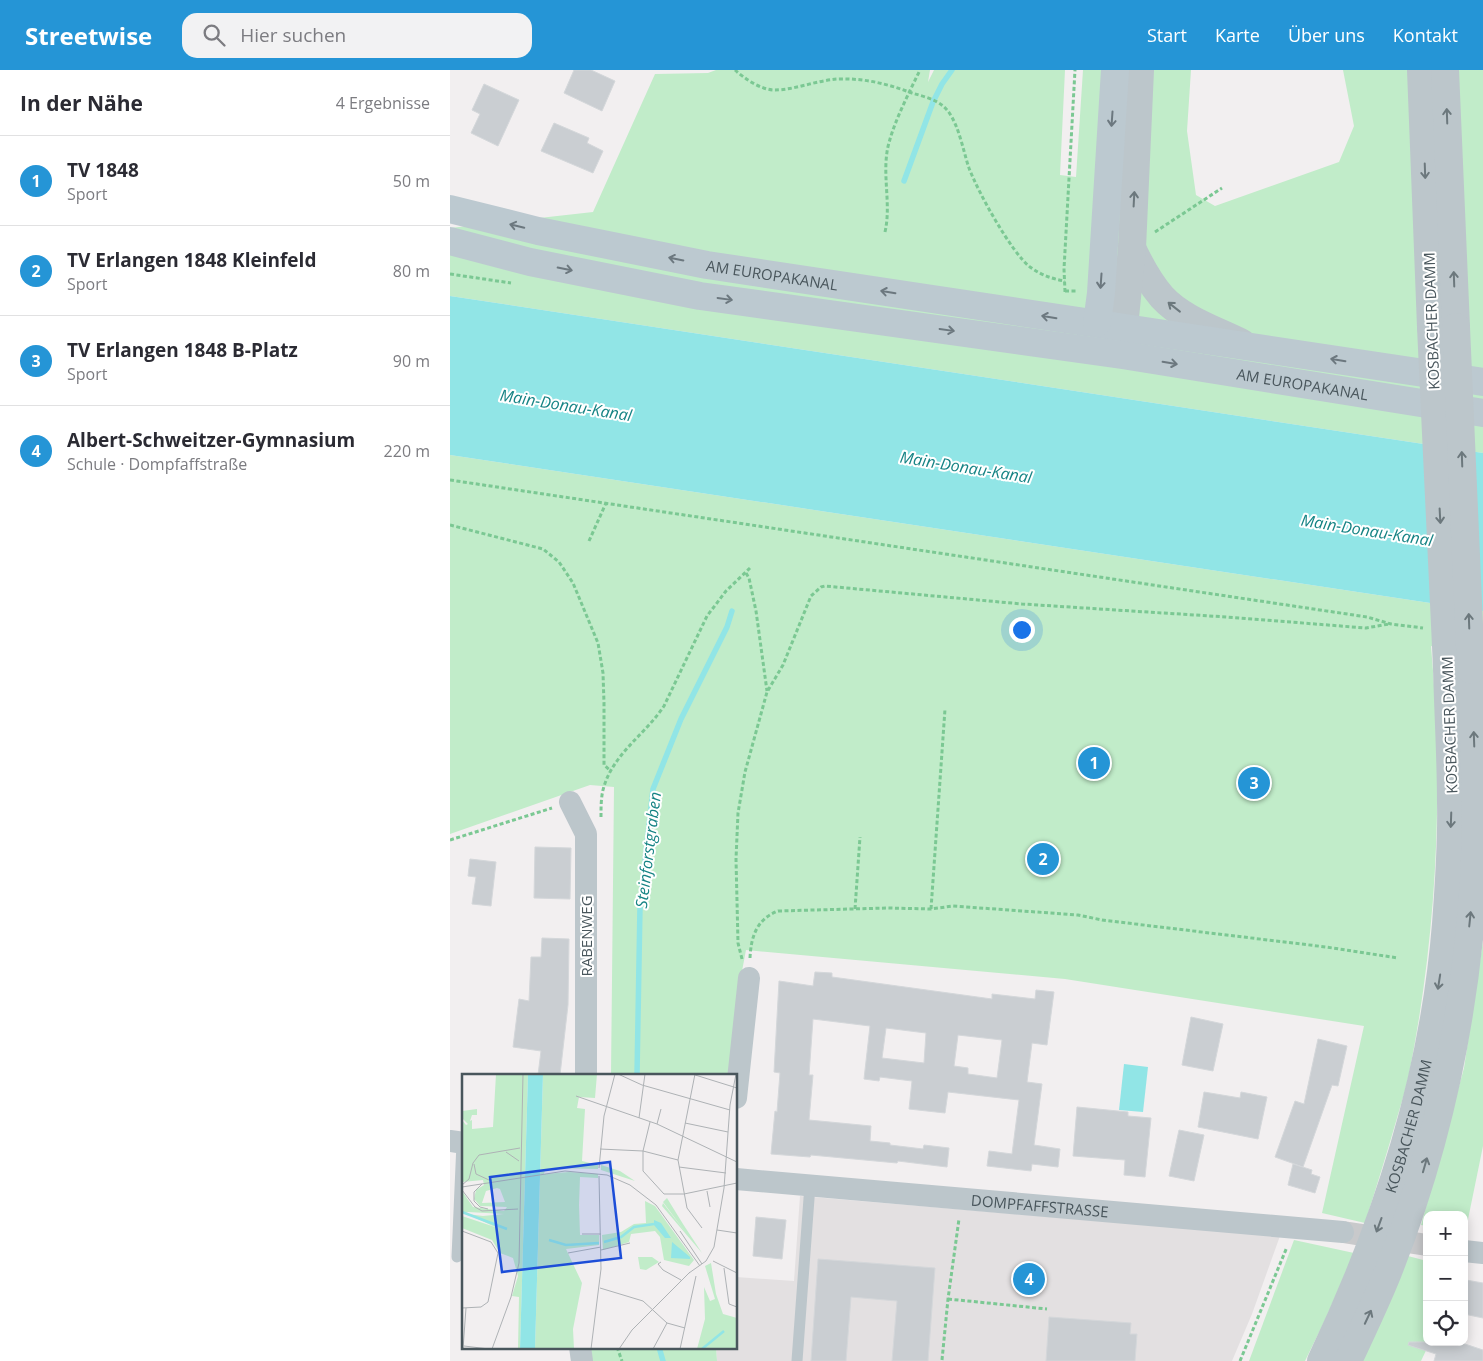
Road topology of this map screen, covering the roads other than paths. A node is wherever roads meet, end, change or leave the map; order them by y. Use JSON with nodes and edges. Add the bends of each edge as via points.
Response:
{"nodes":[{"id":1,"x":1115,"y":70,"type":"edge"},
{"id":2,"x":1140,"y":70,"type":"edge"},
{"id":3,"x":1422,"y":70,"type":"edge"},
{"id":4,"x":1446,"y":70,"type":"edge"},
{"id":5,"x":450,"y":208,"type":"edge"},
{"id":6,"x":450,"y":241,"type":"edge"},
{"id":7,"x":1132,"y":248,"type":"junction"},
{"id":8,"x":1444,"y":327,"type":"junction"},
{"id":9,"x":1109,"y":339,"type":"junction"},
{"id":10,"x":1247,"y":346,"type":"junction"},
{"id":11,"x":1483,"y":382,"type":"edge"},
{"id":12,"x":1483,"y":413,"type":"edge"},
{"id":13,"x":1459,"y":668,"type":"junction"},
{"id":14,"x":570,"y":802,"type":"road end"},
{"id":15,"x":748,"y":978,"type":"road end"},
{"id":16,"x":586,"y":1074,"type":"edge"},
{"id":17,"x":738,"y":1078,"type":"edge"},
{"id":18,"x":459,"y":1142,"type":"edge"},
{"id":19,"x":738,"y":1179,"type":"edge"},
{"id":20,"x":810,"y":1185,"type":"junction"},
{"id":21,"x":1343,"y":1232,"type":"tunnel mouth"},
{"id":22,"x":1468,"y":1251,"type":"edge"},
{"id":23,"x":1483,"y":1253,"type":"edge"},
{"id":24,"x":457,"y":1257,"type":"dead end"},
{"id":25,"x":580,"y":1348,"type":"edge"},
{"id":26,"x":582,"y":1361,"type":"edge"},
{"id":27,"x":797,"y":1361,"type":"edge"},
{"id":28,"x":1321,"y":1361,"type":"edge"},
{"id":29,"x":1348,"y":1361,"type":"edge"}],
"edges":[{"from":1,"to":9,"type":"main road","one_way":true,"via":[[1101,293]]},
{"from":7,"to":2,"type":"street","one_way":true},
{"from":3,"to":8,"type":"street","name":"KOSBACHER DAMM","one_way":true},
{"from":8,"to":4,"type":"street","name":"KOSBACHER DAMM","one_way":true},
{"from":9,"to":5,"type":"main road","name":"AM EUROPAKANAL","one_way":true,"via":[[707,265],[538,231]]},
{"from":6,"to":9,"type":"main road","name":"AM EUROPAKANAL","one_way":true,"via":[[530,262],[700,296]]},
{"from":7,"to":9,"type":"street"},
{"from":10,"to":7,"type":"street","one_way":true,"via":[[1185,315],[1163,298],[1146,276]]},
{"from":8,"to":13,"type":"street","name":"KOSBACHER DAMM","bridge":true},
{"from":9,"to":10,"type":"main road","name":"AM EUROPAKANAL"},
{"from":9,"to":12,"type":"main road","name":"AM EUROPAKANAL","one_way":true},
{"from":11,"to":10,"type":"main road","name":"AM EUROPAKANAL","one_way":true},
{"from":13,"to":28,"type":"street","name":"KOSBACHER DAMM","one_way":true,"via":[[1442,963],[1426,1060],[1402,1156],[1381,1220]]},
{"from":29,"to":13,"type":"street","name":"KOSBACHER DAMM","one_way":true,"via":[[1389,1270],[1421,1176],[1444,1090],[1459,1015],[1474,876],[1475,778]]},
{"from":14,"to":16,"type":"street","name":"RABENWEG","via":[[586,834]]},
{"from":15,"to":17,"type":"street"},
{"from":18,"to":24,"type":"lane"},
{"from":19,"to":20,"type":"street","name":"DOMPFAFFSTRASSE"},
{"from":20,"to":21,"type":"street","name":"DOMPFAFFSTRASSE"},
{"from":20,"to":27,"type":"lane"},
{"from":22,"to":23,"type":"street"},
{"from":25,"to":26,"type":"street"}]}
